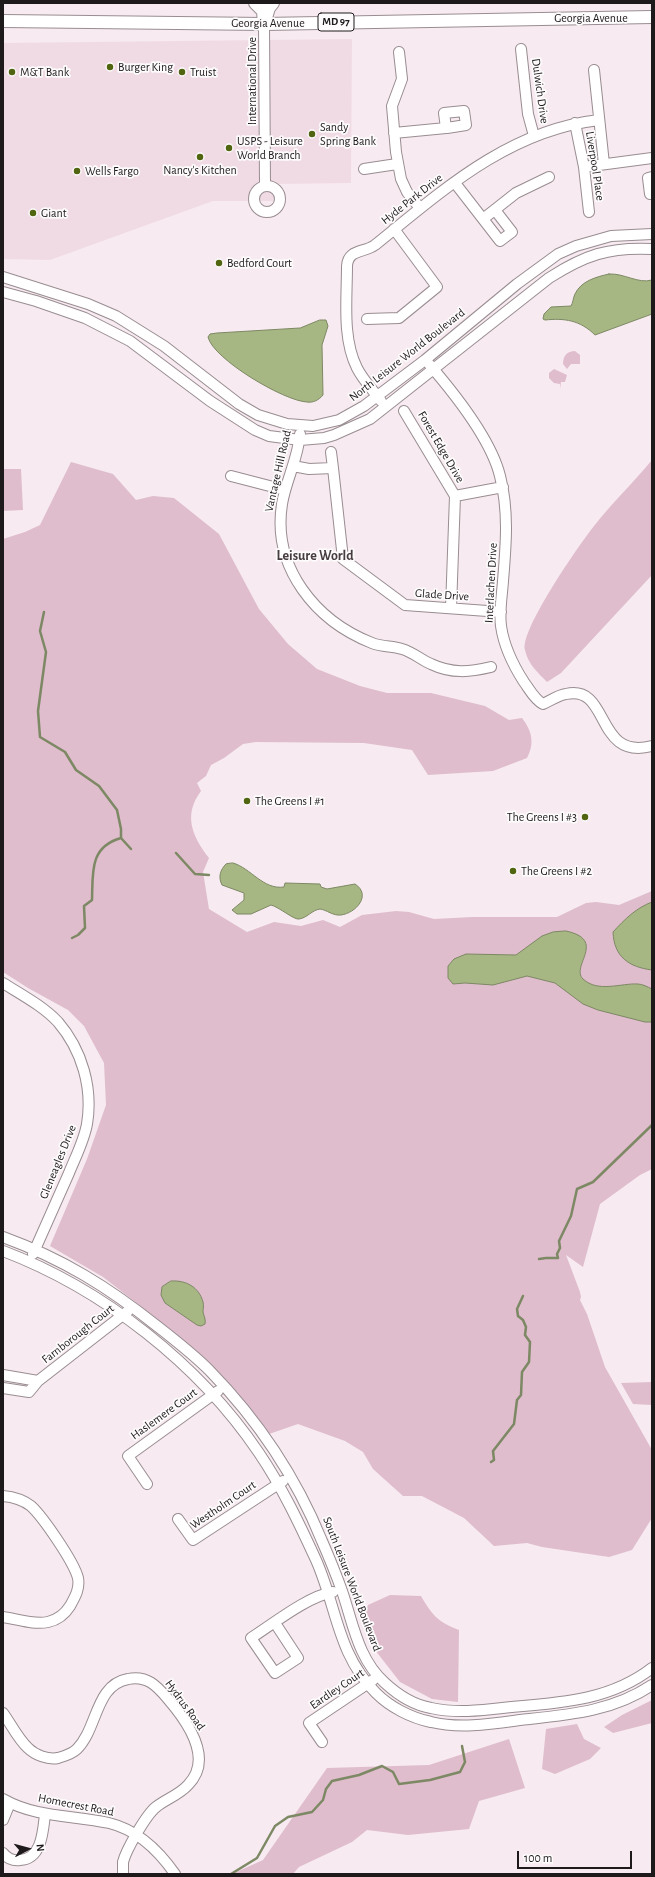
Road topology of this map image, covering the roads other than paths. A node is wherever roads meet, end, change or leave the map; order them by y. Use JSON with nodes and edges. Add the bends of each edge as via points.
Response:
{"nodes":[{"id":1,"x":255,"y":3,"type":"edge"},
{"id":2,"x":273,"y":3,"type":"edge"},
{"id":3,"x":652,"y":17,"type":"edge"},
{"id":4,"x":3,"y":22,"type":"edge"},
{"id":5,"x":264,"y":24,"type":"junction"},
{"id":6,"x":521,"y":49,"type":"dead end"},
{"id":7,"x":399,"y":52,"type":"dead end"},
{"id":8,"x":594,"y":70,"type":"dead end"},
{"id":9,"x":599,"y":120,"type":"junction"},
{"id":10,"x":575,"y":123,"type":"junction"},
{"id":11,"x":446,"y":128,"type":"dead end"},
{"id":12,"x":394,"y":133,"type":"junction"},
{"id":13,"x":534,"y":136,"type":"junction"},
{"id":14,"x":652,"y":158,"type":"edge"},
{"id":15,"x":397,"y":164,"type":"junction"},
{"id":16,"x":604,"y":164,"type":"junction"},
{"id":17,"x":584,"y":167,"type":"junction"},
{"id":18,"x":364,"y":169,"type":"dead end"},
{"id":19,"x":549,"y":177,"type":"dead end"},
{"id":20,"x":652,"y":177,"type":"edge"},
{"id":21,"x":455,"y":182,"type":"junction"},
{"id":22,"x":266,"y":186,"type":"dead end"},
{"id":23,"x":652,"y":193,"type":"edge"},
{"id":24,"x":420,"y":208,"type":"junction"},
{"id":25,"x":495,"y":210,"type":"junction"},
{"id":26,"x":589,"y":212,"type":"dead end"},
{"id":27,"x":483,"y":219,"type":"junction"},
{"id":28,"x":394,"y":229,"type":"junction"},
{"id":29,"x":652,"y":234,"type":"edge"},
{"id":30,"x":652,"y":249,"type":"edge"},
{"id":31,"x":3,"y":278,"type":"edge"},
{"id":32,"x":3,"y":292,"type":"edge"},
{"id":33,"x":367,"y":319,"type":"dead end"},
{"id":34,"x":425,"y":360,"type":"junction"},
{"id":35,"x":432,"y":369,"type":"junction"},
{"id":36,"x":377,"y":396,"type":"junction"},
{"id":37,"x":385,"y":407,"type":"junction"},
{"id":38,"x":404,"y":411,"type":"dead end"},
{"id":39,"x":301,"y":426,"type":"junction"},
{"id":40,"x":300,"y":440,"type":"junction"},
{"id":41,"x":331,"y":452,"type":"dead end"},
{"id":42,"x":293,"y":466,"type":"junction"},
{"id":43,"x":333,"y":468,"type":"junction"},
{"id":44,"x":231,"y":476,"type":"dead end"},
{"id":45,"x":503,"y":487,"type":"junction"},
{"id":46,"x":285,"y":490,"type":"junction"},
{"id":47,"x":455,"y":496,"type":"junction"},
{"id":48,"x":451,"y":608,"type":"junction"},
{"id":49,"x":501,"y":612,"type":"junction"},
{"id":50,"x":491,"y":667,"type":"dead end"},
{"id":51,"x":652,"y":746,"type":"edge"},
{"id":52,"x":3,"y":983,"type":"edge"},
{"id":53,"x":3,"y":1237,"type":"edge"},
{"id":54,"x":35,"y":1249,"type":"junction"},
{"id":55,"x":3,"y":1251,"type":"edge"},
{"id":56,"x":30,"y":1261,"type":"junction"},
{"id":57,"x":133,"y":1307,"type":"junction"},
{"id":58,"x":123,"y":1316,"type":"junction"},
{"id":59,"x":3,"y":1375,"type":"edge"},
{"id":60,"x":38,"y":1381,"type":"junction"},
{"id":61,"x":224,"y":1386,"type":"junction"},
{"id":62,"x":3,"y":1388,"type":"edge"},
{"id":63,"x":212,"y":1395,"type":"junction"},
{"id":64,"x":290,"y":1476,"type":"junction"},
{"id":65,"x":147,"y":1484,"type":"dead end"},
{"id":66,"x":278,"y":1484,"type":"junction"},
{"id":67,"x":3,"y":1496,"type":"edge"},
{"id":68,"x":178,"y":1519,"type":"dead end"},
{"id":69,"x":342,"y":1590,"type":"junction"},
{"id":70,"x":328,"y":1592,"type":"junction"},
{"id":71,"x":3,"y":1617,"type":"edge"},
{"id":72,"x":275,"y":1623,"type":"junction"},
{"id":73,"x":652,"y":1668,"type":"edge"},
{"id":74,"x":378,"y":1677,"type":"junction"},
{"id":75,"x":368,"y":1684,"type":"junction"},
{"id":76,"x":652,"y":1685,"type":"edge"},
{"id":77,"x":3,"y":1713,"type":"edge"},
{"id":78,"x":322,"y":1742,"type":"dead end"},
{"id":79,"x":6,"y":1801,"type":"edge"},
{"id":80,"x":45,"y":1814,"type":"junction"},
{"id":81,"x":3,"y":1820,"type":"edge"},
{"id":82,"x":137,"y":1834,"type":"junction"},
{"id":83,"x":3,"y":1853,"type":"edge"},
{"id":84,"x":123,"y":1874,"type":"edge"},
{"id":85,"x":175,"y":1874,"type":"edge"}],
"edges":[{"from":1,"to":5,"type":"main road","via":[[262,11]]},
{"from":2,"to":5,"type":"main road"},
{"from":3,"to":5,"type":"main road","name":"Georgia Avenue","number":"MD 97"},
{"from":4,"to":5,"type":"main road","name":"Georgia Avenue","number":"MD 97"},
{"from":5,"to":22,"type":"street","name":"International Drive"},
{"from":6,"to":13,"type":"street","name":"Dulwich Drive","via":[[528,114]]},
{"from":7,"to":12,"type":"street","via":[[402,79],[392,106]]},
{"from":8,"to":9,"type":"street","name":"Liverpool Place"},
{"from":9,"to":10,"type":"street","name":"Hyde Park Drive"},
{"from":9,"to":16,"type":"street"},
{"from":10,"to":13,"type":"street","name":"Hyde Park Drive"},
{"from":10,"to":17,"type":"street","name":"Liverpool Place"},
{"from":11,"to":12,"type":"street"},
{"from":12,"to":15,"type":"street"},
{"from":13,"to":21,"type":"street","name":"Hyde Park Drive","via":[[486,159]]},
{"from":14,"to":16,"type":"street"},
{"from":15,"to":18,"type":"street"},
{"from":15,"to":24,"type":"street","via":[[407,192]]},
{"from":16,"to":17,"type":"street"},
{"from":17,"to":26,"type":"street","name":"Liverpool Place"},
{"from":19,"to":25,"type":"street","via":[[516,193]]},
{"from":20,"to":23,"type":"street","via":[[648,178],[650,194]]},
{"from":21,"to":24,"type":"street","name":"Hyde Park Drive"},
{"from":21,"to":27,"type":"street"},
{"from":24,"to":28,"type":"street","name":"Hyde Park Drive"},
{"from":25,"to":27,"type":"street"},
{"from":25,"to":27,"type":"street","via":[[512,232],[500,241]]},
{"from":28,"to":33,"type":"street","via":[[437,287],[399,318]]},
{"from":28,"to":36,"type":"street","name":"Hyde Park Drive","via":[[370,249],[352,254],[346,266],[350,348],[357,368]]},
{"from":29,"to":34,"type":"street","name":"North Leisure World Boulevard","via":[[610,236],[558,254],[517,284]]},
{"from":30,"to":35,"type":"street","via":[[596,253],[572,263]]},
{"from":31,"to":39,"type":"street","name":"North Leisure World Boulevard","via":[[88,304],[116,316],[164,346],[258,416]]},
{"from":32,"to":40,"type":"street","via":[[84,318],[130,341],[210,401],[255,430],[269,436]]},
{"from":34,"to":35,"type":"street","name":"Interlachen Drive"},
{"from":34,"to":36,"type":"street","name":"North Leisure World Boulevard"},
{"from":35,"to":37,"type":"street"},
{"from":35,"to":45,"type":"street","name":"Interlachen Drive","via":[[486,441],[493,453]]},
{"from":36,"to":37,"type":"street","name":"Hyde Park Drive"},
{"from":36,"to":39,"type":"street","name":"North Leisure World Boulevard","via":[[339,420]]},
{"from":37,"to":40,"type":"street","via":[[370,419],[344,432],[324,438]]},
{"from":38,"to":47,"type":"street","name":"Forest Edge Drive"},
{"from":39,"to":40,"type":"street","name":"Vantage Hill Road"},
{"from":40,"to":42,"type":"street","name":"Vantage Hill Road"},
{"from":41,"to":43,"type":"street","name":"Glade Drive"},
{"from":42,"to":43,"type":"street","via":[[309,469]]},
{"from":42,"to":46,"type":"street","name":"Vantage Hill Road"},
{"from":43,"to":48,"type":"street","name":"Glade Drive","via":[[343,559],[405,605]]},
{"from":44,"to":46,"type":"street"},
{"from":45,"to":47,"type":"street","name":"Forest Edge Drive"},
{"from":45,"to":49,"type":"street","name":"Interlachen Drive","via":[[507,530]]},
{"from":46,"to":50,"type":"street","name":"Vantage Hill Road","via":[[280,530],[288,564],[305,595],[329,619],[372,643],[412,652],[447,670],[464,672]]},
{"from":47,"to":48,"type":"street","name":"Forest Edge Drive"},
{"from":48,"to":49,"type":"street","name":"Glade Drive"},
{"from":49,"to":51,"type":"street","name":"Interlachen Drive","via":[[502,632],[508,654],[538,701],[544,704],[566,694],[584,695],[595,704],[605,726],[615,739],[630,748],[643,749]]},
{"from":52,"to":54,"type":"street","name":"Gleneagles Drive","via":[[43,1009],[68,1035],[85,1073],[89,1101],[87,1126],[78,1152]]},
{"from":53,"to":54,"type":"street","name":"South Leisure World Boulevard"},
{"from":54,"to":56,"type":"street","name":"Gleneagles Drive"},
{"from":54,"to":57,"type":"street","name":"South Leisure World Boulevard","via":[[90,1277]]},
{"from":55,"to":56,"type":"street","name":"South Leisure World Boulevard"},
{"from":56,"to":58,"type":"street","name":"South Leisure World Boulevard","via":[[81,1288]]},
{"from":57,"to":58,"type":"street","name":"Farnborough Court"},
{"from":57,"to":61,"type":"street","name":"South Leisure World Boulevard","via":[[208,1368]]},
{"from":58,"to":60,"type":"street","name":"Farnborough Court"},
{"from":58,"to":63,"type":"street","name":"South Leisure World Boulevard","via":[[177,1359]]},
{"from":59,"to":60,"type":"street","name":"Farnborough Court"},
{"from":60,"to":62,"type":"street","name":"Farnborough Court","via":[[29,1392]]},
{"from":61,"to":63,"type":"street","name":"Haslemere Court"},
{"from":61,"to":64,"type":"street","name":"South Leisure World Boulevard","via":[[271,1445]]},
{"from":63,"to":65,"type":"street","name":"Haslemere Court","via":[[128,1456]]},
{"from":63,"to":66,"type":"street","name":"South Leisure World Boulevard","via":[[259,1453]]},
{"from":64,"to":66,"type":"street","name":"Westholm Court"},
{"from":64,"to":69,"type":"street","name":"South Leisure World Boulevard","via":[[316,1526]]},
{"from":66,"to":68,"type":"street","name":"Westholm Court","via":[[193,1540]]},
{"from":66,"to":70,"type":"street","name":"South Leisure World Boulevard","via":[[307,1540]]},
{"from":67,"to":71,"type":"street","via":[[16,1497],[35,1511],[72,1563],[78,1578],[78,1593],[59,1618],[34,1623]]},
{"from":69,"to":70,"type":"street"},
{"from":69,"to":74,"type":"street","name":"South Leisure World Boulevard","via":[[359,1645]]},
{"from":70,"to":72,"type":"street","via":[[317,1596]]},
{"from":70,"to":75,"type":"street","name":"South Leisure World Boulevard","via":[[347,1653]]},
{"from":72,"to":72,"type":"street","via":[[298,1658],[275,1673],[251,1638]]},
{"from":73,"to":74,"type":"street","via":[[613,1691],[583,1699],[462,1712],[420,1705],[396,1692]]},
{"from":74,"to":75,"type":"street","name":"Eardley Court"},
{"from":75,"to":76,"type":"street","via":[[383,1698],[406,1713],[428,1722],[451,1726],[586,1713],[618,1703]]},
{"from":75,"to":78,"type":"street","name":"Eardley Court","via":[[309,1723]]},
{"from":77,"to":82,"type":"street","name":"Hydrus Road","via":[[28,1748],[40,1756],[54,1759],[76,1750],[85,1740],[109,1688],[119,1680],[135,1677],[150,1680],[156,1685],[193,1735],[198,1750],[198,1767],[189,1784],[153,1810]]},
{"from":79,"to":80,"type":"street","name":"Homecrest Road"},
{"from":79,"to":81,"type":"street"},
{"from":80,"to":82,"type":"street","name":"Homecrest Road","via":[[110,1823]]},
{"from":80,"to":83,"type":"street","via":[[42,1836],[35,1854],[28,1859],[19,1860],[9,1858]]},
{"from":82,"to":84,"type":"street","name":"Hydrus Road","via":[[123,1861]]},
{"from":82,"to":85,"type":"street","name":"Homecrest Road","via":[[162,1855]]}]}
